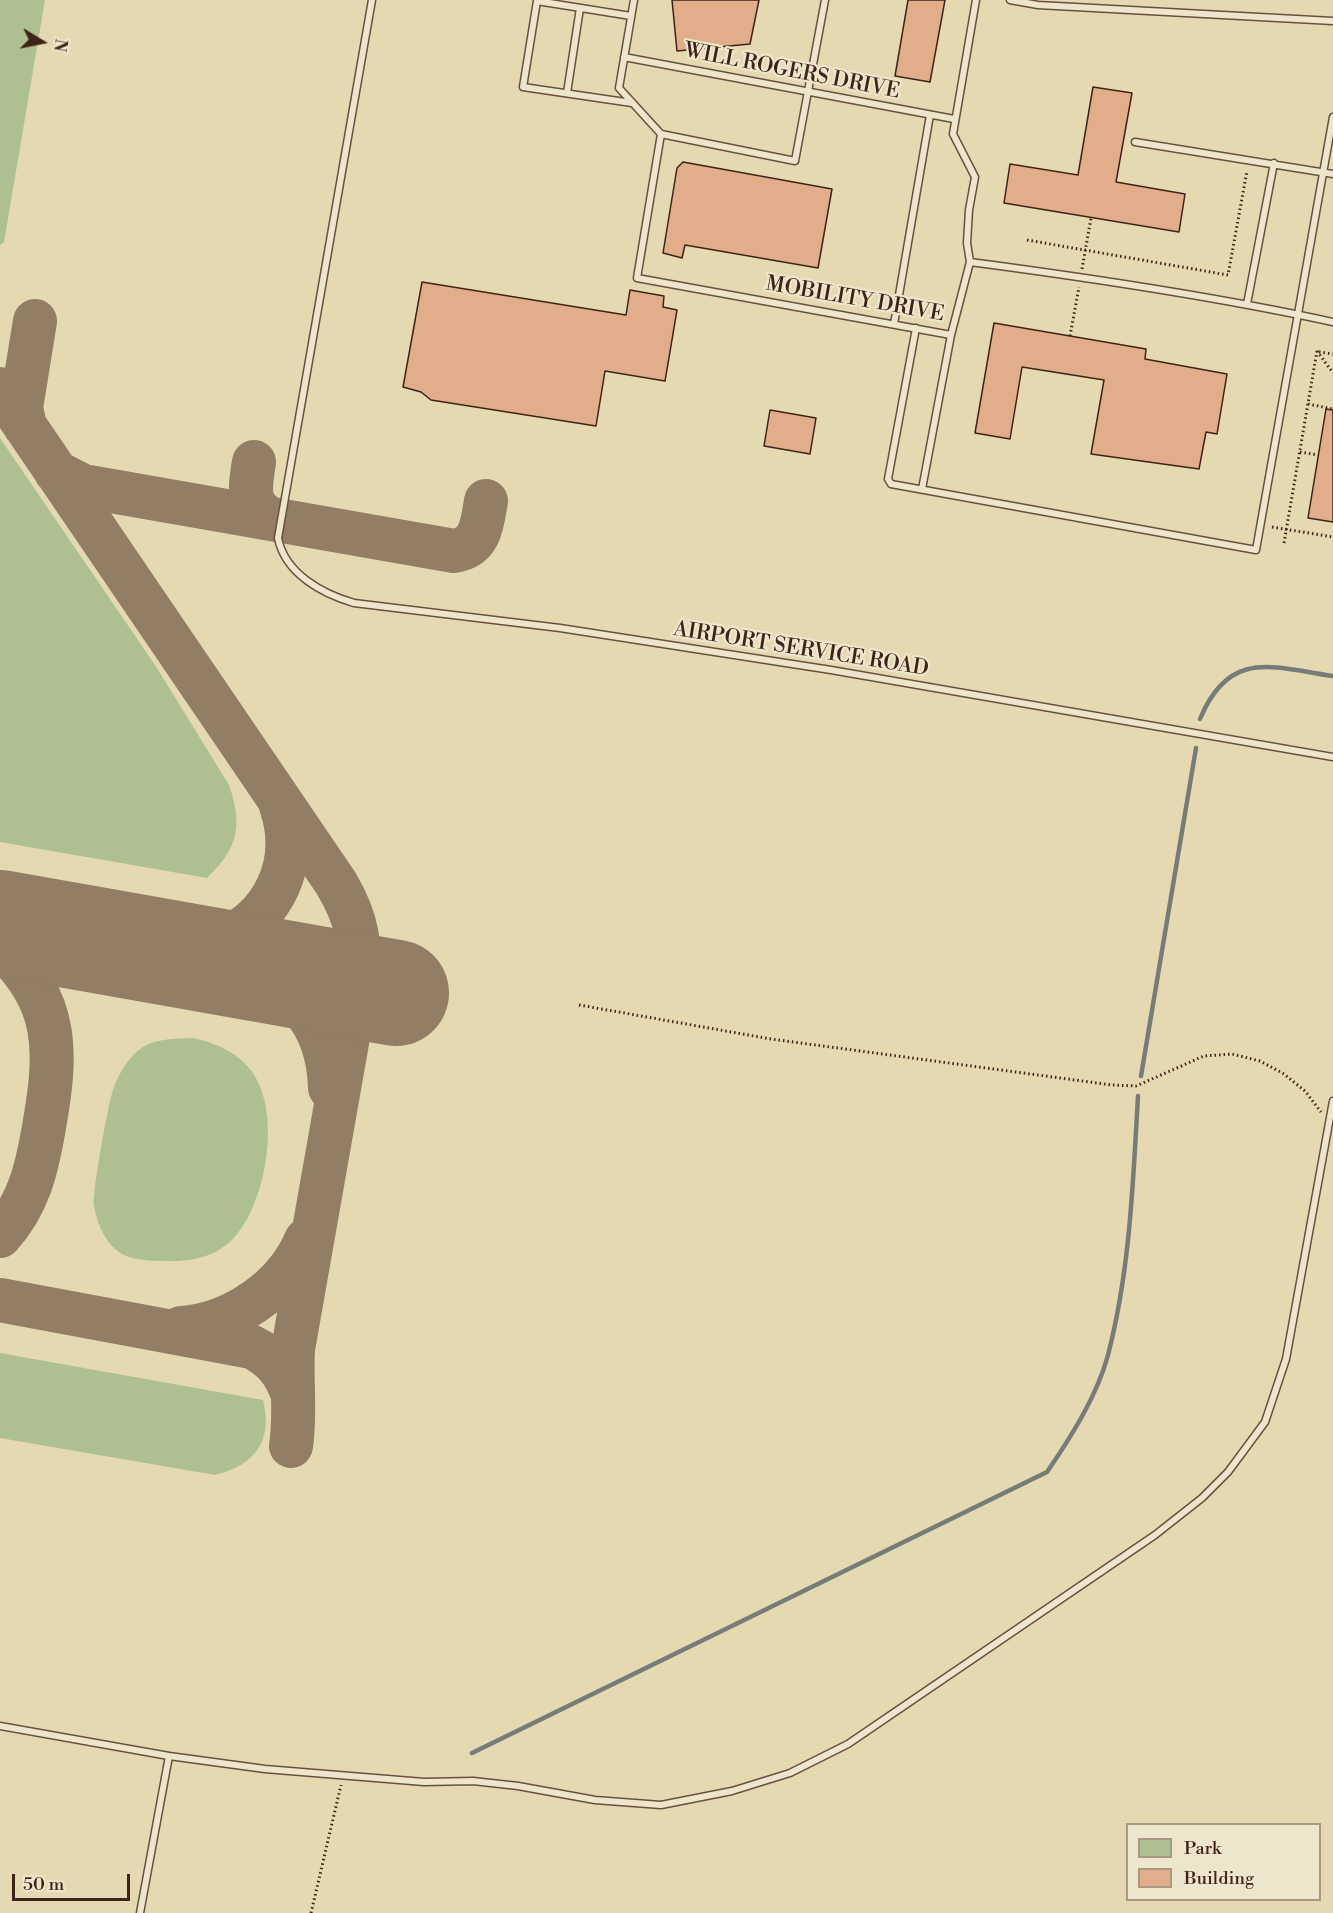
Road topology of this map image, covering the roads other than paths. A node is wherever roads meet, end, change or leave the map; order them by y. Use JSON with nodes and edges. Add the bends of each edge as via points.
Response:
{"nodes":[{"id":1,"x":372,"y":0,"type":"edge"},
{"id":2,"x":634,"y":0,"type":"edge"},
{"id":3,"x":825,"y":0,"type":"edge"},
{"id":4,"x":976,"y":0,"type":"edge"},
{"id":5,"x":1010,"y":0,"type":"edge"},
{"id":6,"x":580,"y":8,"type":"junction"},
{"id":7,"x":631,"y":16,"type":"junction"},
{"id":8,"x":1333,"y":21,"type":"edge"},
{"id":9,"x":624,"y":57,"type":"junction"},
{"id":10,"x":809,"y":90,"type":"junction"},
{"id":11,"x":567,"y":93,"type":"junction"},
{"id":12,"x":633,"y":103,"type":"junction"},
{"id":13,"x":930,"y":115,"type":"junction"},
{"id":14,"x":1333,"y":117,"type":"edge"},
{"id":15,"x":954,"y":119,"type":"junction"},
{"id":16,"x":661,"y":134,"type":"junction"},
{"id":17,"x":1136,"y":142,"type":"dead end"},
{"id":18,"x":1274,"y":163,"type":"junction"},
{"id":19,"x":1324,"y":172,"type":"junction"},
{"id":20,"x":1333,"y":174,"type":"edge"},
{"id":21,"x":970,"y":262,"type":"junction"},
{"id":22,"x":1247,"y":304,"type":"junction"},
{"id":23,"x":1298,"y":314,"type":"junction"},
{"id":24,"x":1333,"y":322,"type":"edge"},
{"id":25,"x":894,"y":324,"type":"junction"},
{"id":26,"x":916,"y":328,"type":"junction"},
{"id":27,"x":951,"y":335,"type":"junction"},
{"id":28,"x":922,"y":489,"type":"junction"},
{"id":29,"x":1333,"y":757,"type":"edge"},
{"id":30,"x":1333,"y":1101,"type":"edge"},
{"id":31,"x":0,"y":1726,"type":"edge"},
{"id":32,"x":169,"y":1756,"type":"junction"},
{"id":33,"x":140,"y":1913,"type":"edge"}],
"edges":[{"from":1,"to":29,"type":"lane","name":"AIRPORT SERVICE ROAD","via":[[278,538],[280,550],[309,583],[329,596],[354,603],[560,628],[831,670]]},
{"from":2,"to":7,"type":"lane"},
{"from":3,"to":10,"type":"lane"},
{"from":4,"to":15,"type":"lane"},
{"from":5,"to":8,"type":"lane","via":[[1038,5]]},
{"from":6,"to":7,"type":"lane"},
{"from":6,"to":11,"type":"lane"},
{"from":6,"to":11,"type":"lane","via":[[537,1],[523,87]]},
{"from":7,"to":9,"type":"lane"},
{"from":9,"to":10,"type":"lane","name":"WILL ROGERS DRIVE"},
{"from":9,"to":12,"type":"lane","via":[[619,88]]},
{"from":10,"to":13,"type":"lane","name":"WILL ROGERS DRIVE"},
{"from":10,"to":16,"type":"lane","via":[[795,161]]},
{"from":11,"to":12,"type":"lane"},
{"from":12,"to":16,"type":"lane"},
{"from":13,"to":15,"type":"lane","name":"WILL ROGERS DRIVE"},
{"from":13,"to":25,"type":"lane"},
{"from":14,"to":19,"type":"lane"},
{"from":15,"to":21,"type":"lane","name":"MOBILITY DRIVE","via":[[953,134],[975,177],[967,243]]},
{"from":16,"to":25,"type":"lane","name":"MOBILITY DRIVE","via":[[637,278]]},
{"from":17,"to":18,"type":"lane"},
{"from":18,"to":19,"type":"lane"},
{"from":18,"to":22,"type":"lane"},
{"from":19,"to":20,"type":"lane"},
{"from":19,"to":23,"type":"lane"},
{"from":21,"to":22,"type":"lane"},
{"from":21,"to":27,"type":"lane","name":"MOBILITY DRIVE"},
{"from":22,"to":23,"type":"lane"},
{"from":23,"to":24,"type":"lane"},
{"from":23,"to":28,"type":"lane","via":[[1256,550]]},
{"from":25,"to":26,"type":"lane","name":"MOBILITY DRIVE"},
{"from":26,"to":27,"type":"lane","name":"MOBILITY DRIVE"},
{"from":26,"to":28,"type":"lane","via":[[888,479]]},
{"from":27,"to":28,"type":"lane"},
{"from":30,"to":32,"type":"lane","via":[[1286,1359],[1265,1422],[1228,1472],[1155,1535],[848,1744],[780,1776],[732,1791],[661,1805],[595,1800],[473,1781],[343,1778]]},
{"from":31,"to":32,"type":"lane"},
{"from":32,"to":33,"type":"lane"}]}
